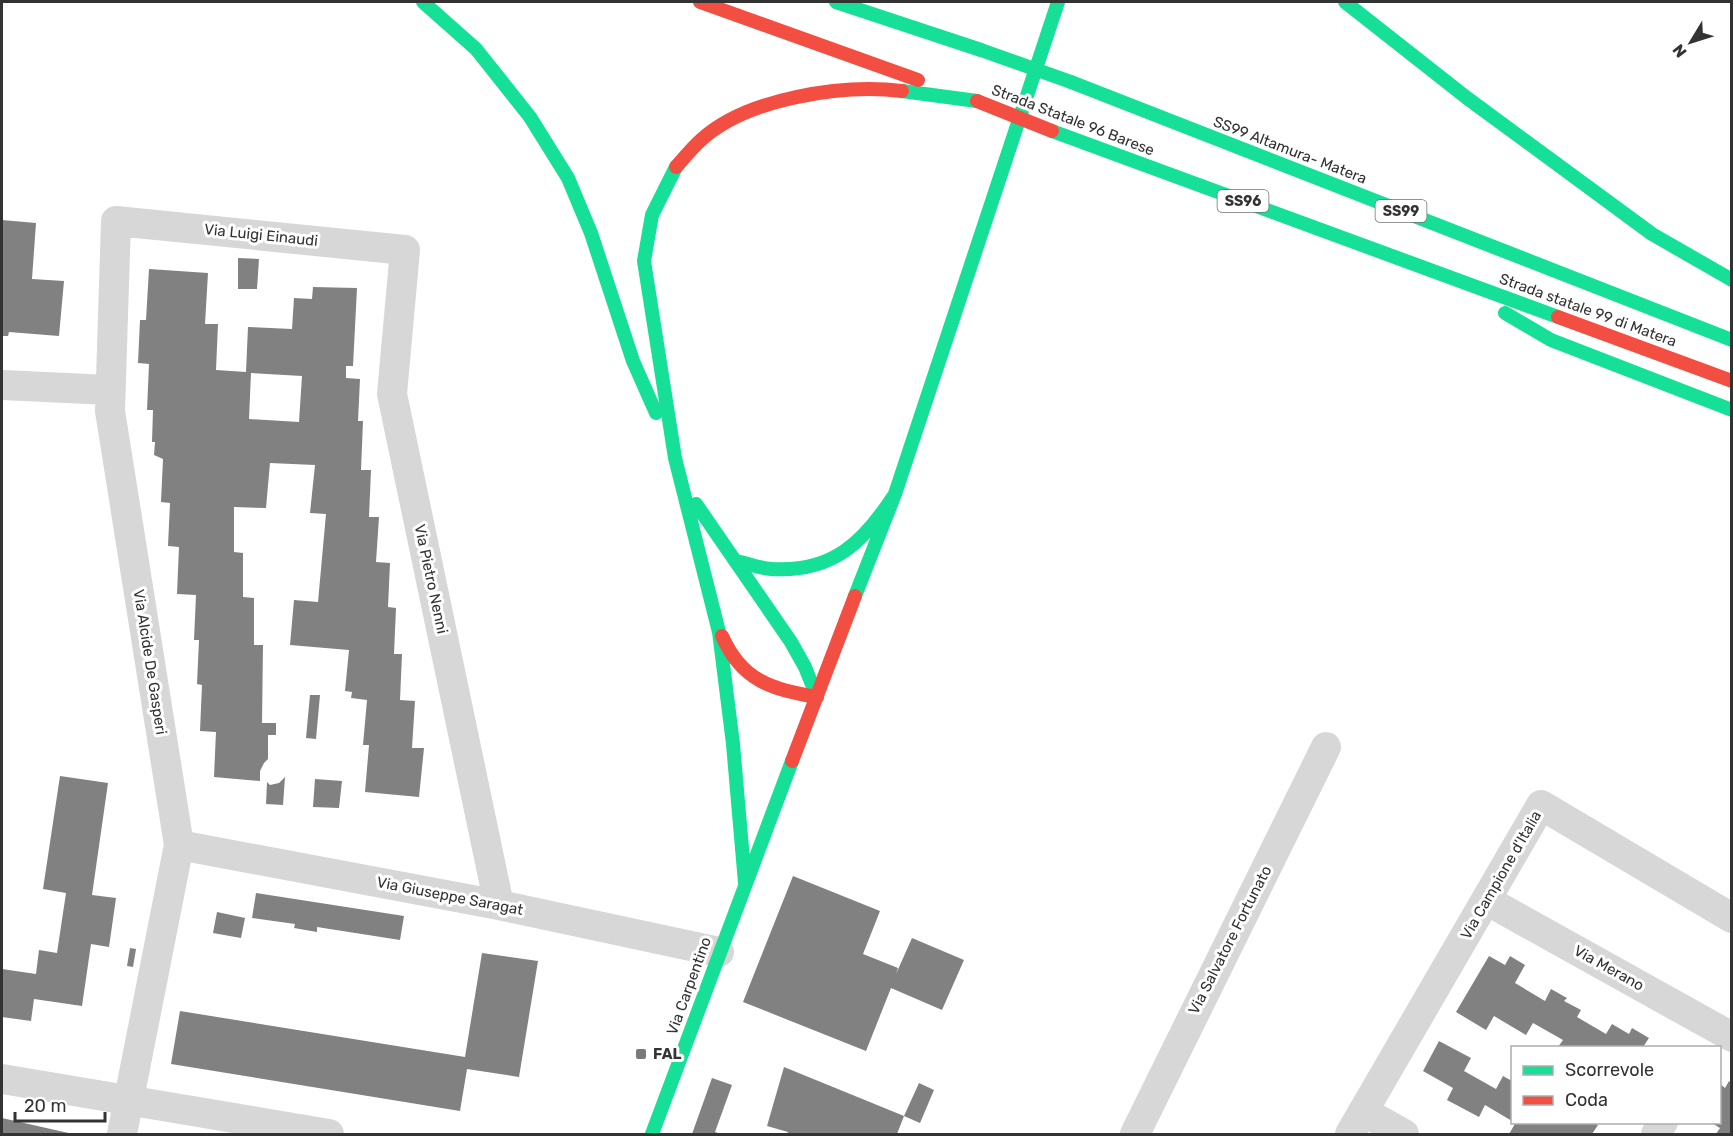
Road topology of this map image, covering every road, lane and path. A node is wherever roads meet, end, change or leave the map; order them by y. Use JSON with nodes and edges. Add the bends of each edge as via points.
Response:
{"nodes":[{"id":1,"x":423,"y":2,"type":"edge"},
{"id":2,"x":700,"y":2,"type":"edge"},
{"id":3,"x":836,"y":2,"type":"edge"},
{"id":4,"x":1058,"y":2,"type":"edge"},
{"id":5,"x":1345,"y":2,"type":"edge"},
{"id":6,"x":1038,"y":11,"type":"dead end"},
{"id":7,"x":1042,"y":50,"type":"junction"},
{"id":8,"x":977,"y":101,"type":"junction"},
{"id":9,"x":116,"y":221,"type":"joint"},
{"id":10,"x":405,"y":250,"type":"joint"},
{"id":11,"x":1434,"y":271,"type":"junction"},
{"id":12,"x":1731,"y":280,"type":"edge"},
{"id":13,"x":1731,"y":340,"type":"edge"},
{"id":14,"x":1731,"y":381,"type":"edge"},
{"id":15,"x":2,"y":385,"type":"edge"},
{"id":16,"x":110,"y":390,"type":"junction"},
{"id":17,"x":1731,"y":410,"type":"edge"},
{"id":18,"x":675,"y":458,"type":"junction"},
{"id":19,"x":680,"y":475,"type":"junction"},
{"id":20,"x":895,"y":494,"type":"junction"},
{"id":21,"x":735,"y":561,"type":"junction"},
{"id":22,"x":719,"y":632,"type":"junction"},
{"id":23,"x":817,"y":698,"type":"junction"},
{"id":24,"x":1326,"y":747,"type":"dead end"},
{"id":25,"x":179,"y":845,"type":"junction"},
{"id":26,"x":745,"y":883,"type":"junction"},
{"id":27,"x":1486,"y":900,"type":"junction"},
{"id":28,"x":499,"y":905,"type":"junction"},
{"id":29,"x":1731,"y":918,"type":"edge"},
{"id":30,"x":719,"y":952,"type":"junction"},
{"id":31,"x":1718,"y":1038,"type":"edge"},
{"id":32,"x":2,"y":1078,"type":"edge"},
{"id":33,"x":130,"y":1100,"type":"junction"},
{"id":34,"x":1356,"y":1123,"type":"edge"},
{"id":35,"x":122,"y":1134,"type":"edge"},
{"id":36,"x":329,"y":1134,"type":"edge"},
{"id":37,"x":652,"y":1134,"type":"edge"},
{"id":38,"x":1135,"y":1134,"type":"edge"},
{"id":39,"x":1404,"y":1134,"type":"edge"}],
"edges":[{"from":1,"to":18,"type":"main road","via":[[476,49],[530,117],[568,178],[591,233],[633,361]]},
{"from":2,"to":8,"type":"main road","name":"Strada Statale 96 Barese","number":"SS96"},
{"from":3,"to":13,"type":"main road","name":"SS99 Altamura- Matera","number":"SS99","bridge":true,"via":[[1071,82]]},
{"from":4,"to":7,"type":"main road"},
{"from":5,"to":12,"type":"main road","via":[[1467,98],[1652,234]]},
{"from":6,"to":7,"type":"main road"},
{"from":7,"to":20,"type":"main road"},
{"from":8,"to":11,"type":"main road","name":"Strada Statale 96 Barese","number":"SS96","bridge":true},
{"from":8,"to":18,"type":"main road","via":[[877,88],[819,93],[759,107],[732,119],[702,139],[675,168],[652,215],[644,261]]},
{"from":9,"to":10,"type":"street","name":"Via Luigi Einaudi"},
{"from":9,"to":16,"type":"street","name":"Via Alcide De Gasperi"},
{"from":10,"to":28,"type":"street","name":"Via Pietro Nenni","via":[[392,394]]},
{"from":11,"to":14,"type":"main road","name":"Strada statale 99 di Matera"},
{"from":11,"to":17,"type":"main road","via":[[1551,340]]},
{"from":15,"to":16,"type":"street"},
{"from":16,"to":25,"type":"street","name":"Via Alcide De Gasperi","via":[[110,411]]},
{"from":18,"to":19,"type":"main road"},
{"from":19,"to":21,"type":"main road","via":[[716,537]]},
{"from":19,"to":22,"type":"main road"},
{"from":20,"to":21,"type":"main road","via":[[877,523],[854,547],[818,567],[771,569]]},
{"from":20,"to":23,"type":"main road","name":"Via Carpentino"},
{"from":21,"to":23,"type":"main road","via":[[784,630]]},
{"from":22,"to":23,"type":"main road","via":[[737,663],[759,682]]},
{"from":22,"to":26,"type":"main road","via":[[734,744]]},
{"from":23,"to":26,"type":"main road","name":"Via Carpentino"},
{"from":24,"to":38,"type":"street","name":"Via Salvatore Fortunato"},
{"from":25,"to":28,"type":"street","name":"Via Giuseppe Saragat"},
{"from":25,"to":33,"type":"street","name":"Via Alcide De Gasperi"},
{"from":26,"to":30,"type":"main road","name":"Via Carpentino"},
{"from":27,"to":29,"type":"street","name":"Via Campione d'Italia","via":[[1541,806]]},
{"from":27,"to":31,"type":"street","name":"Via Merano"},
{"from":27,"to":34,"type":"street","name":"Via Campione d'Italia"},
{"from":28,"to":30,"type":"street","name":"Via Giuseppe Saragat"},
{"from":30,"to":37,"type":"main road","name":"Via Carpentino"},
{"from":32,"to":33,"type":"street"},
{"from":33,"to":35,"type":"street","name":"Via Alcide De Gasperi"},
{"from":33,"to":36,"type":"street"},
{"from":34,"to":39,"type":"street"}]}
